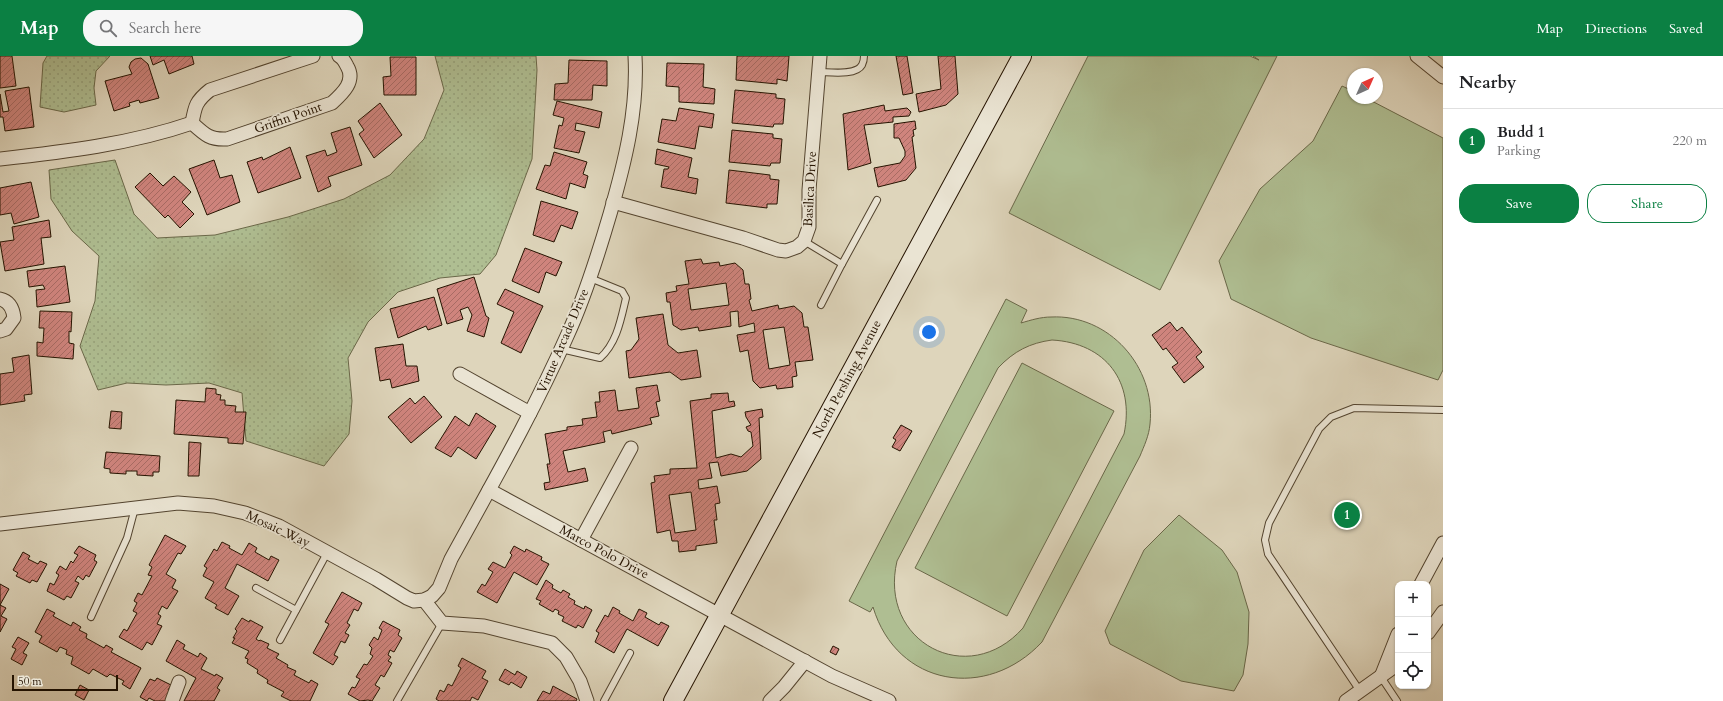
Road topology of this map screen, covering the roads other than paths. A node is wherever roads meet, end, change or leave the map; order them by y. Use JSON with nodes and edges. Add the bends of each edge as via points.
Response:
{"nodes":[{"id":1,"x":313,"y":56,"type":"edge"},
{"id":2,"x":339,"y":56,"type":"edge"},
{"id":3,"x":635,"y":56,"type":"edge"},
{"id":4,"x":820,"y":56,"type":"edge"},
{"id":5,"x":864,"y":56,"type":"edge"},
{"id":6,"x":1022,"y":56,"type":"edge"},
{"id":7,"x":1417,"y":56,"type":"edge"},
{"id":8,"x":819,"y":72,"type":"junction"},
{"id":9,"x":1443,"y":78,"type":"edge"},
{"id":10,"x":192,"y":123,"type":"junction"},
{"id":11,"x":0,"y":159,"type":"edge"},
{"id":12,"x":877,"y":200,"type":"dead end"},
{"id":13,"x":613,"y":202,"type":"junction"},
{"id":14,"x":804,"y":241,"type":"junction"},
{"id":15,"x":842,"y":264,"type":"junction"},
{"id":16,"x":590,"y":278,"type":"junction"},
{"id":17,"x":0,"y":299,"type":"edge"},
{"id":18,"x":821,"y":305,"type":"dead end"},
{"id":19,"x":0,"y":331,"type":"edge"},
{"id":20,"x":562,"y":349,"type":"junction"},
{"id":21,"x":460,"y":374,"type":"dead end"},
{"id":22,"x":1443,"y":410,"type":"edge"},
{"id":23,"x":530,"y":413,"type":"junction"},
{"id":24,"x":631,"y":448,"type":"dead end"},
{"id":25,"x":489,"y":490,"type":"junction"},
{"id":26,"x":135,"y":508,"type":"junction"},
{"id":27,"x":0,"y":524,"type":"edge"},
{"id":28,"x":581,"y":540,"type":"junction"},
{"id":29,"x":1443,"y":542,"type":"edge"},
{"id":30,"x":327,"y":553,"type":"junction"},
{"id":31,"x":1423,"y":581,"type":"edge"},
{"id":32,"x":256,"y":588,"type":"dead end"},
{"id":33,"x":424,"y":600,"type":"junction"},
{"id":34,"x":296,"y":610,"type":"junction"},
{"id":35,"x":1443,"y":612,"type":"edge"},
{"id":36,"x":720,"y":614,"type":"junction"},
{"id":37,"x":91,"y":617,"type":"dead end"},
{"id":38,"x":442,"y":623,"type":"junction"},
{"id":39,"x":1431,"y":629,"type":"edge"},
{"id":40,"x":280,"y":640,"type":"dead end"},
{"id":41,"x":1395,"y":641,"type":"edge"},
{"id":42,"x":630,"y":653,"type":"dead end"},
{"id":43,"x":805,"y":661,"type":"junction"},
{"id":44,"x":1395,"y":666,"type":"edge"},
{"id":45,"x":1381,"y":676,"type":"junction"},
{"id":46,"x":179,"y":682,"type":"dead end"},
{"id":47,"x":1360,"y":691,"type":"junction"},
{"id":48,"x":1348,"y":700,"type":"edge"},
{"id":49,"x":172,"y":701,"type":"edge"},
{"id":50,"x":397,"y":701,"type":"edge"},
{"id":51,"x":587,"y":701,"type":"edge"},
{"id":52,"x":604,"y":701,"type":"edge"},
{"id":53,"x":673,"y":701,"type":"edge"},
{"id":54,"x":770,"y":701,"type":"edge"},
{"id":55,"x":889,"y":701,"type":"edge"},
{"id":56,"x":1397,"y":701,"type":"edge"}],
"edges":[{"from":1,"to":10,"type":"street","via":[[210,90],[198,100]]},
{"from":2,"to":10,"type":"street","name":"Griffin Point","via":[[350,70],[350,81],[344,93],[332,103],[227,139],[205,135]]},
{"from":3,"to":13,"type":"street","name":"Virtue Arcade Drive","via":[[636,82],[631,124]]},
{"from":4,"to":8,"type":"street","name":"Basilica Drive"},
{"from":5,"to":8,"type":"lane","via":[[858,70]]},
{"from":6,"to":36,"type":"main road","name":"North Pershing Avenue"},
{"from":7,"to":9,"type":"street"},
{"from":8,"to":14,"type":"street","name":"Basilica Drive","via":[[809,190],[809,227]]},
{"from":10,"to":11,"type":"street","via":[[154,135],[53,154]]},
{"from":12,"to":15,"type":"lane"},
{"from":13,"to":14,"type":"street","name":"Basilica Drive","via":[[744,238],[778,250],[786,251]]},
{"from":13,"to":16,"type":"street","name":"Virtue Arcade Drive"},
{"from":14,"to":15,"type":"lane"},
{"from":15,"to":18,"type":"lane"},
{"from":16,"to":20,"type":"street","name":"Virtue Arcade Drive"},
{"from":16,"to":20,"type":"lane","via":[[625,294],[617,333],[600,358]]},
{"from":17,"to":19,"type":"street","via":[[6,300],[11,306],[14,318],[6,329]]},
{"from":20,"to":23,"type":"street","name":"Virtue Arcade Drive"},
{"from":21,"to":23,"type":"street"},
{"from":22,"to":47,"type":"lane","via":[[1354,408],[1331,417],[1319,429],[1269,523],[1265,540],[1268,554]]},
{"from":23,"to":25,"type":"street","name":"Virtue Arcade Drive"},
{"from":24,"to":28,"type":"street"},
{"from":25,"to":28,"type":"street","name":"Marco Polo Drive"},
{"from":25,"to":33,"type":"street","name":"Virtue Arcade Drive","via":[[451,559],[439,588]]},
{"from":26,"to":27,"type":"street","name":"Mosaic Way"},
{"from":26,"to":30,"type":"street","name":"Mosaic Way","via":[[178,503],[214,506],[245,513],[279,526]]},
{"from":26,"to":37,"type":"lane","via":[[127,538]]},
{"from":28,"to":36,"type":"street","name":"Marco Polo Drive"},
{"from":29,"to":31,"type":"street"},
{"from":30,"to":33,"type":"street","name":"Mosaic Way","via":[[407,598],[414,601]]},
{"from":30,"to":34,"type":"lane"},
{"from":32,"to":34,"type":"lane"},
{"from":33,"to":38,"type":"street"},
{"from":34,"to":40,"type":"lane"},
{"from":35,"to":39,"type":"street"},
{"from":36,"to":43,"type":"street","name":"Marco Polo Drive"},
{"from":36,"to":53,"type":"main road","name":"North Pershing Avenue"},
{"from":38,"to":50,"type":"lane"},
{"from":38,"to":51,"type":"street","via":[[484,626],[552,643],[566,657],[580,681]]},
{"from":41,"to":45,"type":"street"},
{"from":42,"to":52,"type":"lane"},
{"from":43,"to":54,"type":"street"},
{"from":43,"to":55,"type":"street","name":"Marco Polo Drive"},
{"from":44,"to":45,"type":"street"},
{"from":45,"to":47,"type":"street"},
{"from":45,"to":56,"type":"lane"},
{"from":46,"to":49,"type":"street"},
{"from":47,"to":48,"type":"street"}]}
